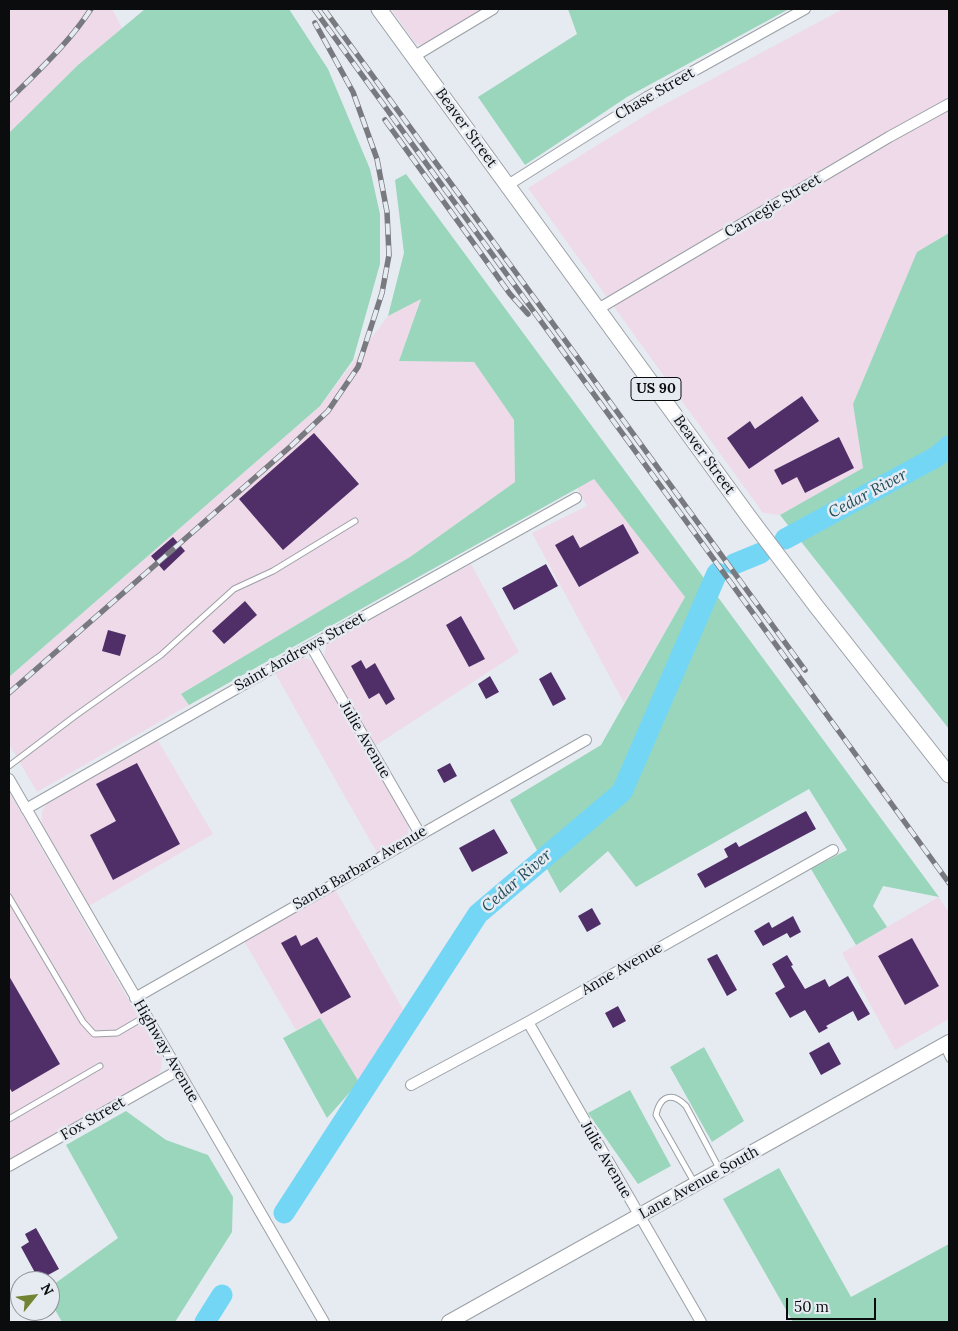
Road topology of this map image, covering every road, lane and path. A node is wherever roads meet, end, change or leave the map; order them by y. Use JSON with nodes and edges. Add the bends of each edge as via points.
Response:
{"nodes":[{"id":1,"x":379,"y":9,"type":"edge"},
{"id":2,"x":494,"y":9,"type":"edge"},
{"id":3,"x":805,"y":9,"type":"edge"},
{"id":4,"x":413,"y":56,"type":"junction"},
{"id":5,"x":949,"y":104,"type":"edge"},
{"id":6,"x":508,"y":185,"type":"junction"},
{"id":7,"x":598,"y":309,"type":"junction"},
{"id":8,"x":576,"y":498,"type":"dead end"},
{"id":9,"x":355,"y":521,"type":"dead end"},
{"id":10,"x":311,"y":646,"type":"junction"},
{"id":11,"x":586,"y":740,"type":"dead end"},
{"id":12,"x":9,"y":766,"type":"edge"},
{"id":13,"x":949,"y":775,"type":"edge"},
{"id":14,"x":9,"y":779,"type":"edge"},
{"id":15,"x":26,"y":809,"type":"junction"},
{"id":16,"x":420,"y":834,"type":"junction"},
{"id":17,"x":833,"y":850,"type":"dead end"},
{"id":18,"x":9,"y":897,"type":"edge"},
{"id":19,"x":135,"y":998,"type":"junction"},
{"id":20,"x":146,"y":1016,"type":"junction"},
{"id":21,"x":528,"y":1022,"type":"junction"},
{"id":22,"x":946,"y":1044,"type":"edge"},
{"id":23,"x":949,"y":1059,"type":"edge"},
{"id":24,"x":100,"y":1066,"type":"dead end"},
{"id":25,"x":177,"y":1071,"type":"junction"},
{"id":26,"x":410,"y":1085,"type":"dead end"},
{"id":27,"x":9,"y":1119,"type":"edge"},
{"id":28,"x":9,"y":1166,"type":"edge"},
{"id":29,"x":720,"y":1171,"type":"junction"},
{"id":30,"x":696,"y":1185,"type":"junction"},
{"id":31,"x":639,"y":1216,"type":"junction"},
{"id":32,"x":324,"y":1322,"type":"edge"},
{"id":33,"x":449,"y":1322,"type":"edge"},
{"id":34,"x":700,"y":1322,"type":"edge"}],
"edges":[{"from":1,"to":4,"type":"main road","name":"Beaver Street","number":"US 90"},
{"from":2,"to":4,"type":"street"},
{"from":3,"to":6,"type":"street","name":"Chase Street","via":[[647,97]]},
{"from":4,"to":6,"type":"main road","name":"Beaver Street","number":"US 90"},
{"from":5,"to":7,"type":"street","name":"Carnegie Street"},
{"from":6,"to":7,"type":"main road","name":"Beaver Street","number":"US 90"},
{"from":7,"to":13,"type":"main road","name":"Beaver Street","number":"US 90","via":[[777,554]]},
{"from":8,"to":10,"type":"street","name":"Saint Andrews Street"},
{"from":9,"to":12,"type":"lane","via":[[273,571],[234,589],[161,655]]},
{"from":10,"to":15,"type":"street","name":"Saint Andrews Street"},
{"from":10,"to":16,"type":"street","name":"Julie Avenue"},
{"from":11,"to":16,"type":"street","name":"Santa Barbara Avenue"},
{"from":14,"to":15,"type":"street","name":"Highway Avenue"},
{"from":15,"to":19,"type":"street","name":"Highway Avenue"},
{"from":16,"to":19,"type":"street","name":"Santa Barbara Avenue"},
{"from":17,"to":21,"type":"street","name":"Anne Avenue"},
{"from":18,"to":20,"type":"lane","via":[[83,1022],[94,1034],[117,1033]]},
{"from":19,"to":20,"type":"street","name":"Highway Avenue"},
{"from":20,"to":25,"type":"street","name":"Highway Avenue"},
{"from":21,"to":26,"type":"street","name":"Anne Avenue"},
{"from":21,"to":31,"type":"street","name":"Julie Avenue"},
{"from":22,"to":23,"type":"lane"},
{"from":22,"to":29,"type":"main road","name":"Lane Avenue South"},
{"from":24,"to":27,"type":"lane"},
{"from":25,"to":28,"type":"street","name":"Fox Street"},
{"from":25,"to":32,"type":"street","name":"Highway Avenue"},
{"from":29,"to":30,"type":"main road","name":"Lane Avenue South"},
{"from":29,"to":30,"type":"lane","via":[[686,1106],[679,1098],[671,1096],[663,1100],[656,1115]]},
{"from":30,"to":31,"type":"main road","name":"Lane Avenue South"},
{"from":31,"to":33,"type":"main road","name":"Lane Avenue South"},
{"from":31,"to":34,"type":"street","name":"Julie Avenue"}]}
